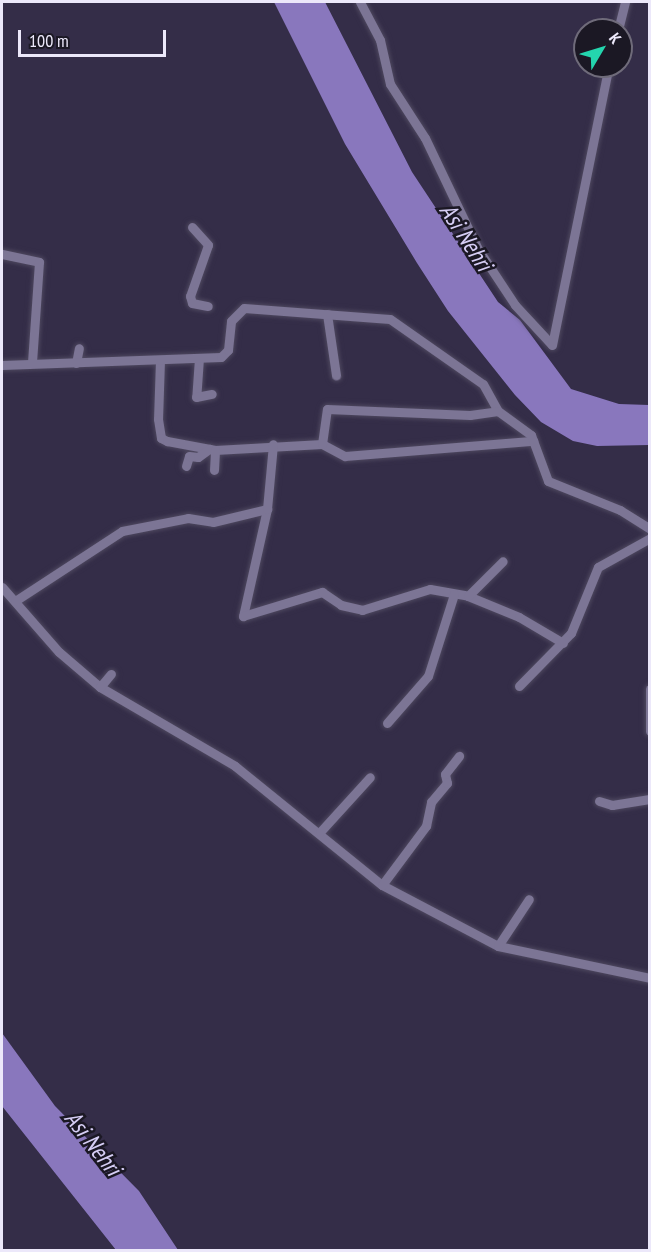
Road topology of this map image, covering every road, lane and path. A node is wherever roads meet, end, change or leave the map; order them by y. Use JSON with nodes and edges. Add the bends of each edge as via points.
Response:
{"nodes":[{"id":1,"x":360,"y":2,"type":"edge"},
{"id":2,"x":625,"y":2,"type":"edge"},
{"id":3,"x":621,"y":18,"type":"edge"},
{"id":4,"x":607,"y":78,"type":"edge"},
{"id":5,"x":192,"y":227,"type":"dead end"},
{"id":6,"x":2,"y":254,"type":"edge"},
{"id":7,"x":208,"y":306,"type":"dead end"},
{"id":8,"x":327,"y":314,"type":"junction"},
{"id":9,"x":79,"y":348,"type":"dead end"},
{"id":10,"x":199,"y":358,"type":"junction"},
{"id":11,"x":160,"y":360,"type":"junction"},
{"id":12,"x":32,"y":363,"type":"junction"},
{"id":13,"x":76,"y":363,"type":"junction"},
{"id":14,"x":2,"y":365,"type":"edge"},
{"id":15,"x":336,"y":375,"type":"dead end"},
{"id":16,"x":212,"y":394,"type":"dead end"},
{"id":17,"x":498,"y":411,"type":"junction"},
{"id":18,"x":533,"y":441,"type":"junction"},
{"id":19,"x":273,"y":444,"type":"junction"},
{"id":20,"x":322,"y":444,"type":"junction"},
{"id":21,"x":212,"y":449,"type":"junction"},
{"id":22,"x":186,"y":466,"type":"dead end"},
{"id":23,"x":214,"y":470,"type":"dead end"},
{"id":24,"x":267,"y":509,"type":"junction"},
{"id":25,"x":650,"y":529,"type":"edge"},
{"id":26,"x":650,"y":538,"type":"edge"},
{"id":27,"x":503,"y":561,"type":"dead end"},
{"id":28,"x":2,"y":587,"type":"edge"},
{"id":29,"x":454,"y":594,"type":"junction"},
{"id":30,"x":468,"y":596,"type":"junction"},
{"id":31,"x":15,"y":601,"type":"junction"},
{"id":32,"x":563,"y":643,"type":"junction"},
{"id":33,"x":111,"y":674,"type":"dead end"},
{"id":34,"x":519,"y":686,"type":"dead end"},
{"id":35,"x":100,"y":687,"type":"junction"},
{"id":36,"x":650,"y":689,"type":"edge"},
{"id":37,"x":387,"y":723,"type":"dead end"},
{"id":38,"x":650,"y":731,"type":"edge"},
{"id":39,"x":459,"y":756,"type":"dead end"},
{"id":40,"x":370,"y":777,"type":"dead end"},
{"id":41,"x":650,"y":799,"type":"edge"},
{"id":42,"x":599,"y":801,"type":"dead end"},
{"id":43,"x":320,"y":832,"type":"junction"},
{"id":44,"x":382,"y":885,"type":"junction"},
{"id":45,"x":529,"y":899,"type":"dead end"},
{"id":46,"x":498,"y":946,"type":"junction"},
{"id":47,"x":650,"y":978,"type":"edge"}],
"edges":[{"from":1,"to":4,"type":"street","via":[[380,40],[390,84],[425,138],[478,249],[515,305],[552,345]]},
{"from":2,"to":3,"type":"street"},
{"from":5,"to":7,"type":"street","via":[[208,245],[190,296],[192,303]]},
{"from":6,"to":12,"type":"street","via":[[39,262]]},
{"from":8,"to":10,"type":"street","via":[[240,309],[231,321],[226,354]]},
{"from":8,"to":15,"type":"street"},
{"from":8,"to":17,"type":"street","via":[[399,323],[483,384]]},
{"from":9,"to":13,"type":"street"},
{"from":10,"to":11,"type":"street"},
{"from":10,"to":16,"type":"street","via":[[196,397]]},
{"from":11,"to":13,"type":"street"},
{"from":11,"to":21,"type":"street","via":[[161,438]]},
{"from":12,"to":13,"type":"street"},
{"from":12,"to":14,"type":"street"},
{"from":17,"to":18,"type":"street"},
{"from":17,"to":20,"type":"street","via":[[470,415],[327,409]]},
{"from":18,"to":20,"type":"street","via":[[345,456]]},
{"from":18,"to":25,"type":"street","via":[[548,481],[620,510]]},
{"from":19,"to":20,"type":"street"},
{"from":19,"to":21,"type":"street"},
{"from":19,"to":24,"type":"street"},
{"from":21,"to":22,"type":"street","via":[[198,457],[189,456]]},
{"from":21,"to":23,"type":"street"},
{"from":24,"to":29,"type":"street","via":[[243,616],[322,592],[355,610],[430,589]]},
{"from":24,"to":31,"type":"street","via":[[213,522],[188,518],[122,531]]},
{"from":26,"to":32,"type":"street","via":[[598,567]]},
{"from":27,"to":30,"type":"street"},
{"from":28,"to":31,"type":"street"},
{"from":29,"to":30,"type":"street"},
{"from":29,"to":37,"type":"street","via":[[429,676]]},
{"from":30,"to":32,"type":"street","via":[[519,617]]},
{"from":31,"to":35,"type":"street","via":[[60,652]]},
{"from":32,"to":34,"type":"street"},
{"from":33,"to":35,"type":"street"},
{"from":35,"to":43,"type":"street","via":[[235,766]]},
{"from":36,"to":38,"type":"street"},
{"from":39,"to":44,"type":"street","via":[[445,774],[447,783],[431,802],[426,826]]},
{"from":40,"to":43,"type":"street"},
{"from":41,"to":42,"type":"street","via":[[612,805]]},
{"from":43,"to":44,"type":"street"},
{"from":44,"to":46,"type":"street"},
{"from":45,"to":46,"type":"street"},
{"from":46,"to":47,"type":"street"}]}
